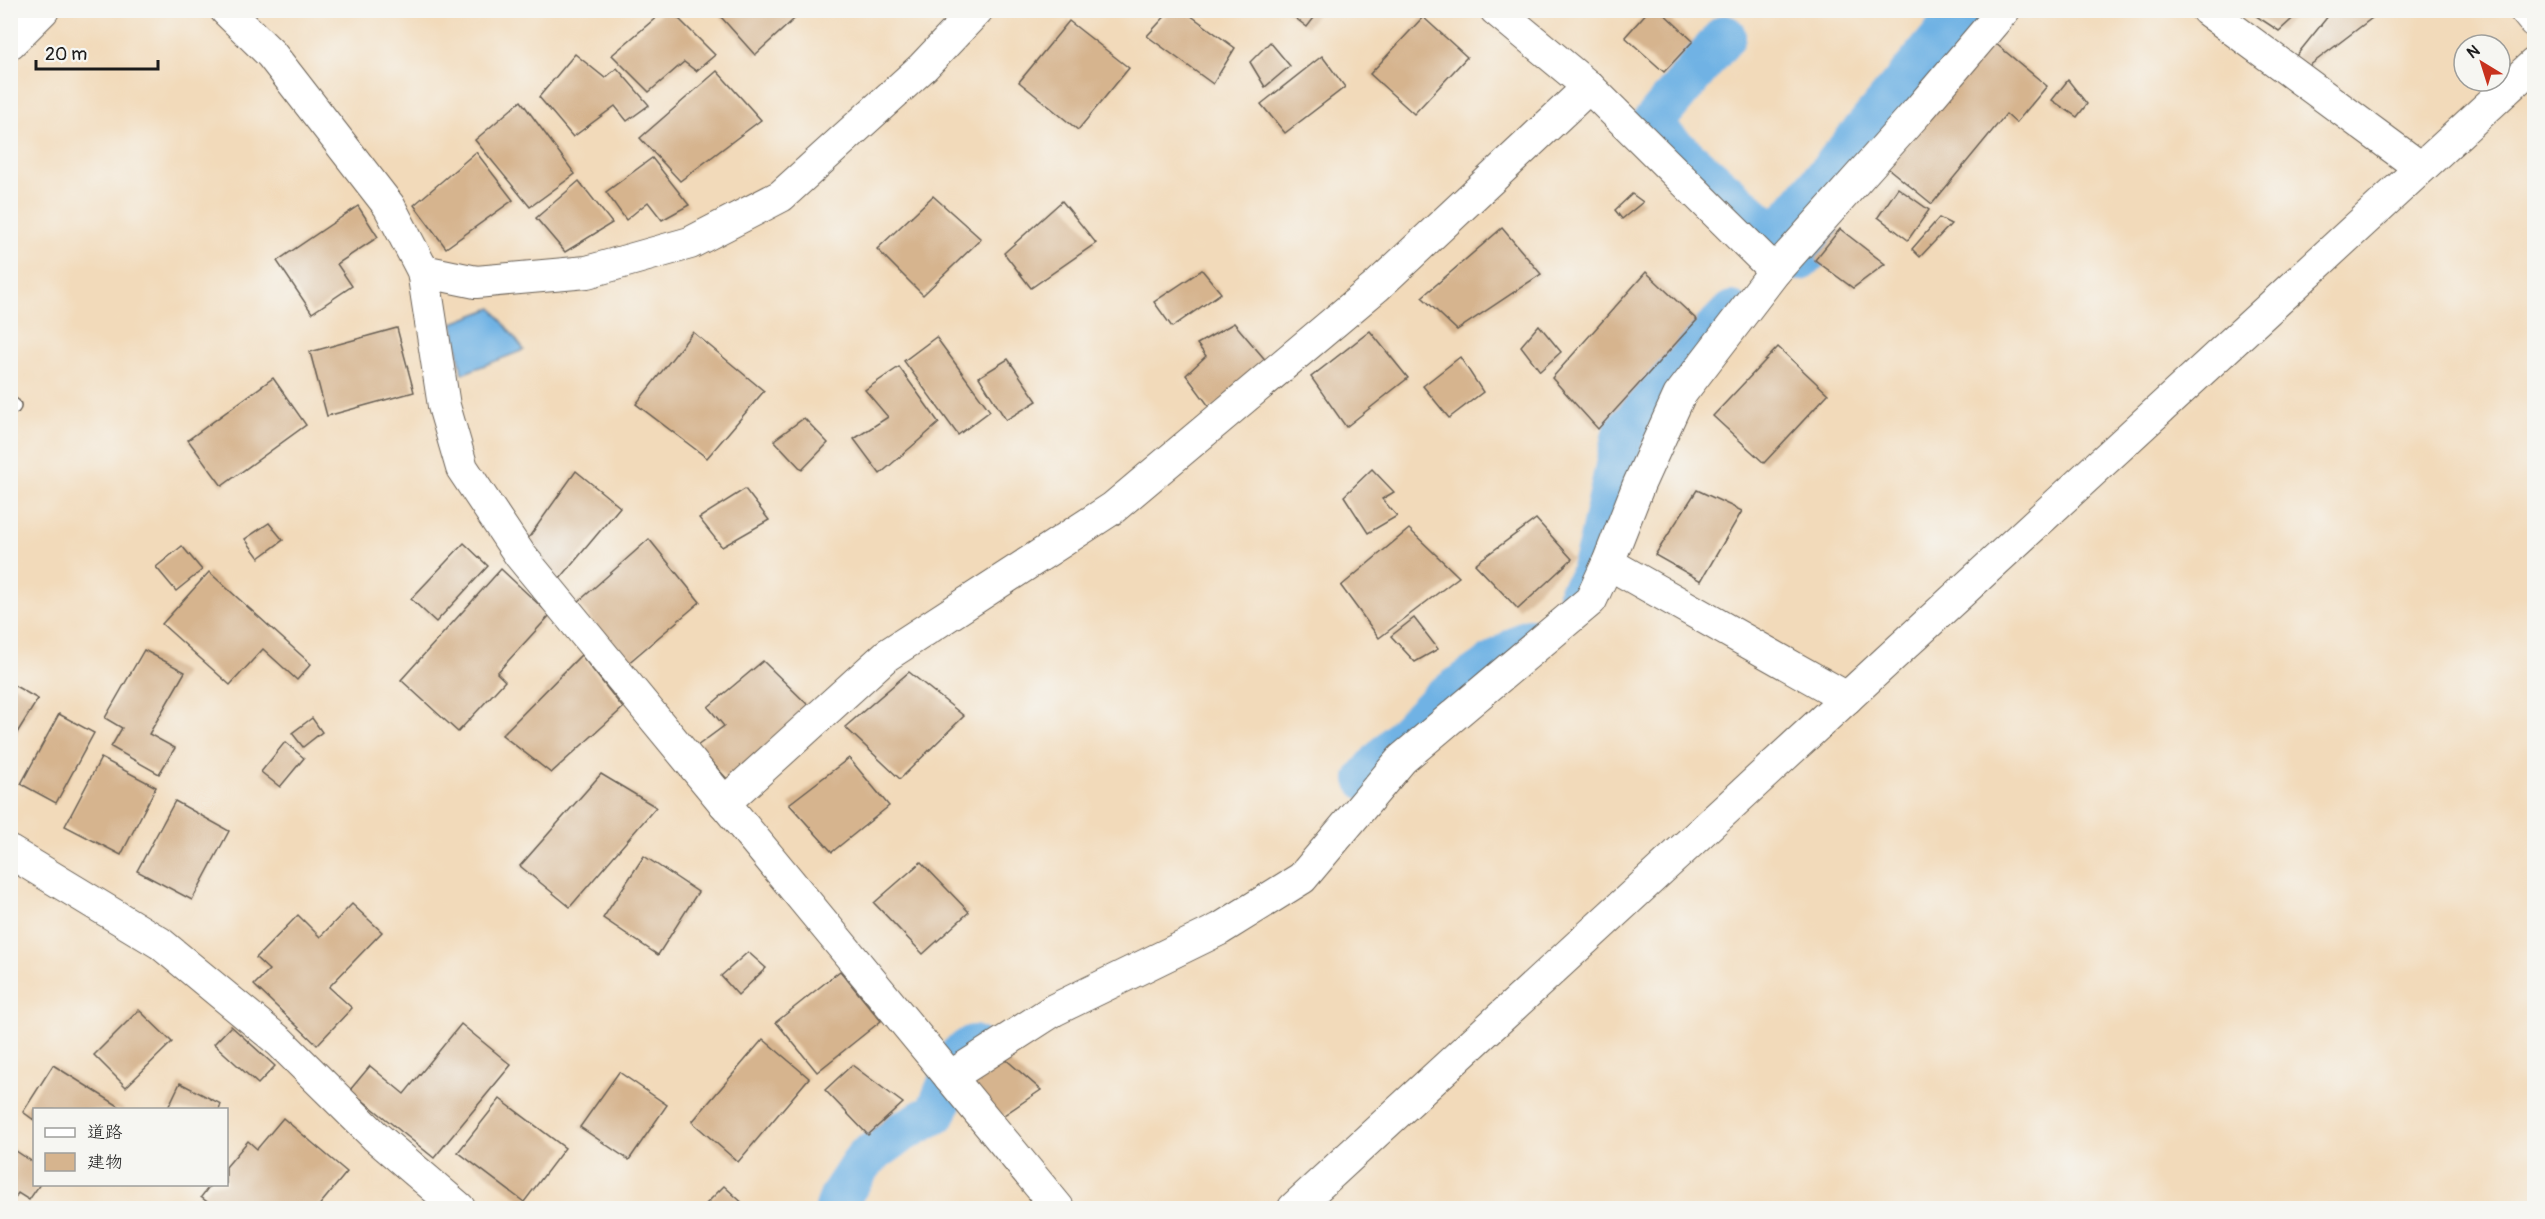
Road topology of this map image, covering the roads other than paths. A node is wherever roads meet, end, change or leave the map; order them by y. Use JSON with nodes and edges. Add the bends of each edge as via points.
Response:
{"nodes":[{"id":1,"x":43,"y":10,"type":"edge"},
{"id":2,"x":226,"y":10,"type":"edge"},
{"id":3,"x":977,"y":10,"type":"edge"},
{"id":4,"x":1496,"y":10,"type":"edge"},
{"id":5,"x":2004,"y":10,"type":"edge"},
{"id":6,"x":2207,"y":10,"type":"edge"},
{"id":7,"x":2525,"y":10,"type":"edge"},
{"id":8,"x":2535,"y":21,"type":"edge"},
{"id":9,"x":10,"y":43,"type":"edge"},
{"id":10,"x":2535,"y":64,"type":"edge"},
{"id":11,"x":1589,"y":87,"type":"junction"},
{"id":12,"x":2421,"y":168,"type":"junction"},
{"id":13,"x":423,"y":271,"type":"junction"},
{"id":14,"x":1775,"y":271,"type":"junction"},
{"id":15,"x":1608,"y":563,"type":"junction"},
{"id":16,"x":1847,"y":698,"type":"junction"},
{"id":17,"x":724,"y":803,"type":"junction"},
{"id":18,"x":10,"y":852,"type":"edge"},
{"id":19,"x":950,"y":1077,"type":"junction"},
{"id":20,"x":459,"y":1209,"type":"edge"},
{"id":21,"x":1058,"y":1209,"type":"edge"},
{"id":22,"x":1294,"y":1209,"type":"edge"}],
"edges":[{"from":1,"to":9,"type":"street"},
{"from":2,"to":13,"type":"street","via":[[271,54],[389,206]]},
{"from":3,"to":13,"type":"street","via":[[923,67],[781,196],[690,243],[587,272],[476,282]]},
{"from":4,"to":11,"type":"street"},
{"from":5,"to":14,"type":"street"},
{"from":6,"to":12,"type":"street"},
{"from":7,"to":8,"type":"street"},
{"from":10,"to":12,"type":"street"},
{"from":11,"to":14,"type":"street"},
{"from":11,"to":17,"type":"street","via":[[1376,287],[1113,508],[887,655]]},
{"from":12,"to":16,"type":"street"},
{"from":13,"to":17,"type":"street","via":[[444,406],[462,468],[520,555]]},
{"from":14,"to":15,"type":"street","via":[[1679,396],[1638,484]]},
{"from":15,"to":16,"type":"street"},
{"from":15,"to":19,"type":"street","via":[[1590,600],[1402,759],[1302,878],[1220,928],[1054,1010]]},
{"from":16,"to":22,"type":"street"},
{"from":17,"to":19,"type":"street"},
{"from":18,"to":20,"type":"street","via":[[160,943],[280,1042],[375,1136]]},
{"from":19,"to":21,"type":"street"}]}
